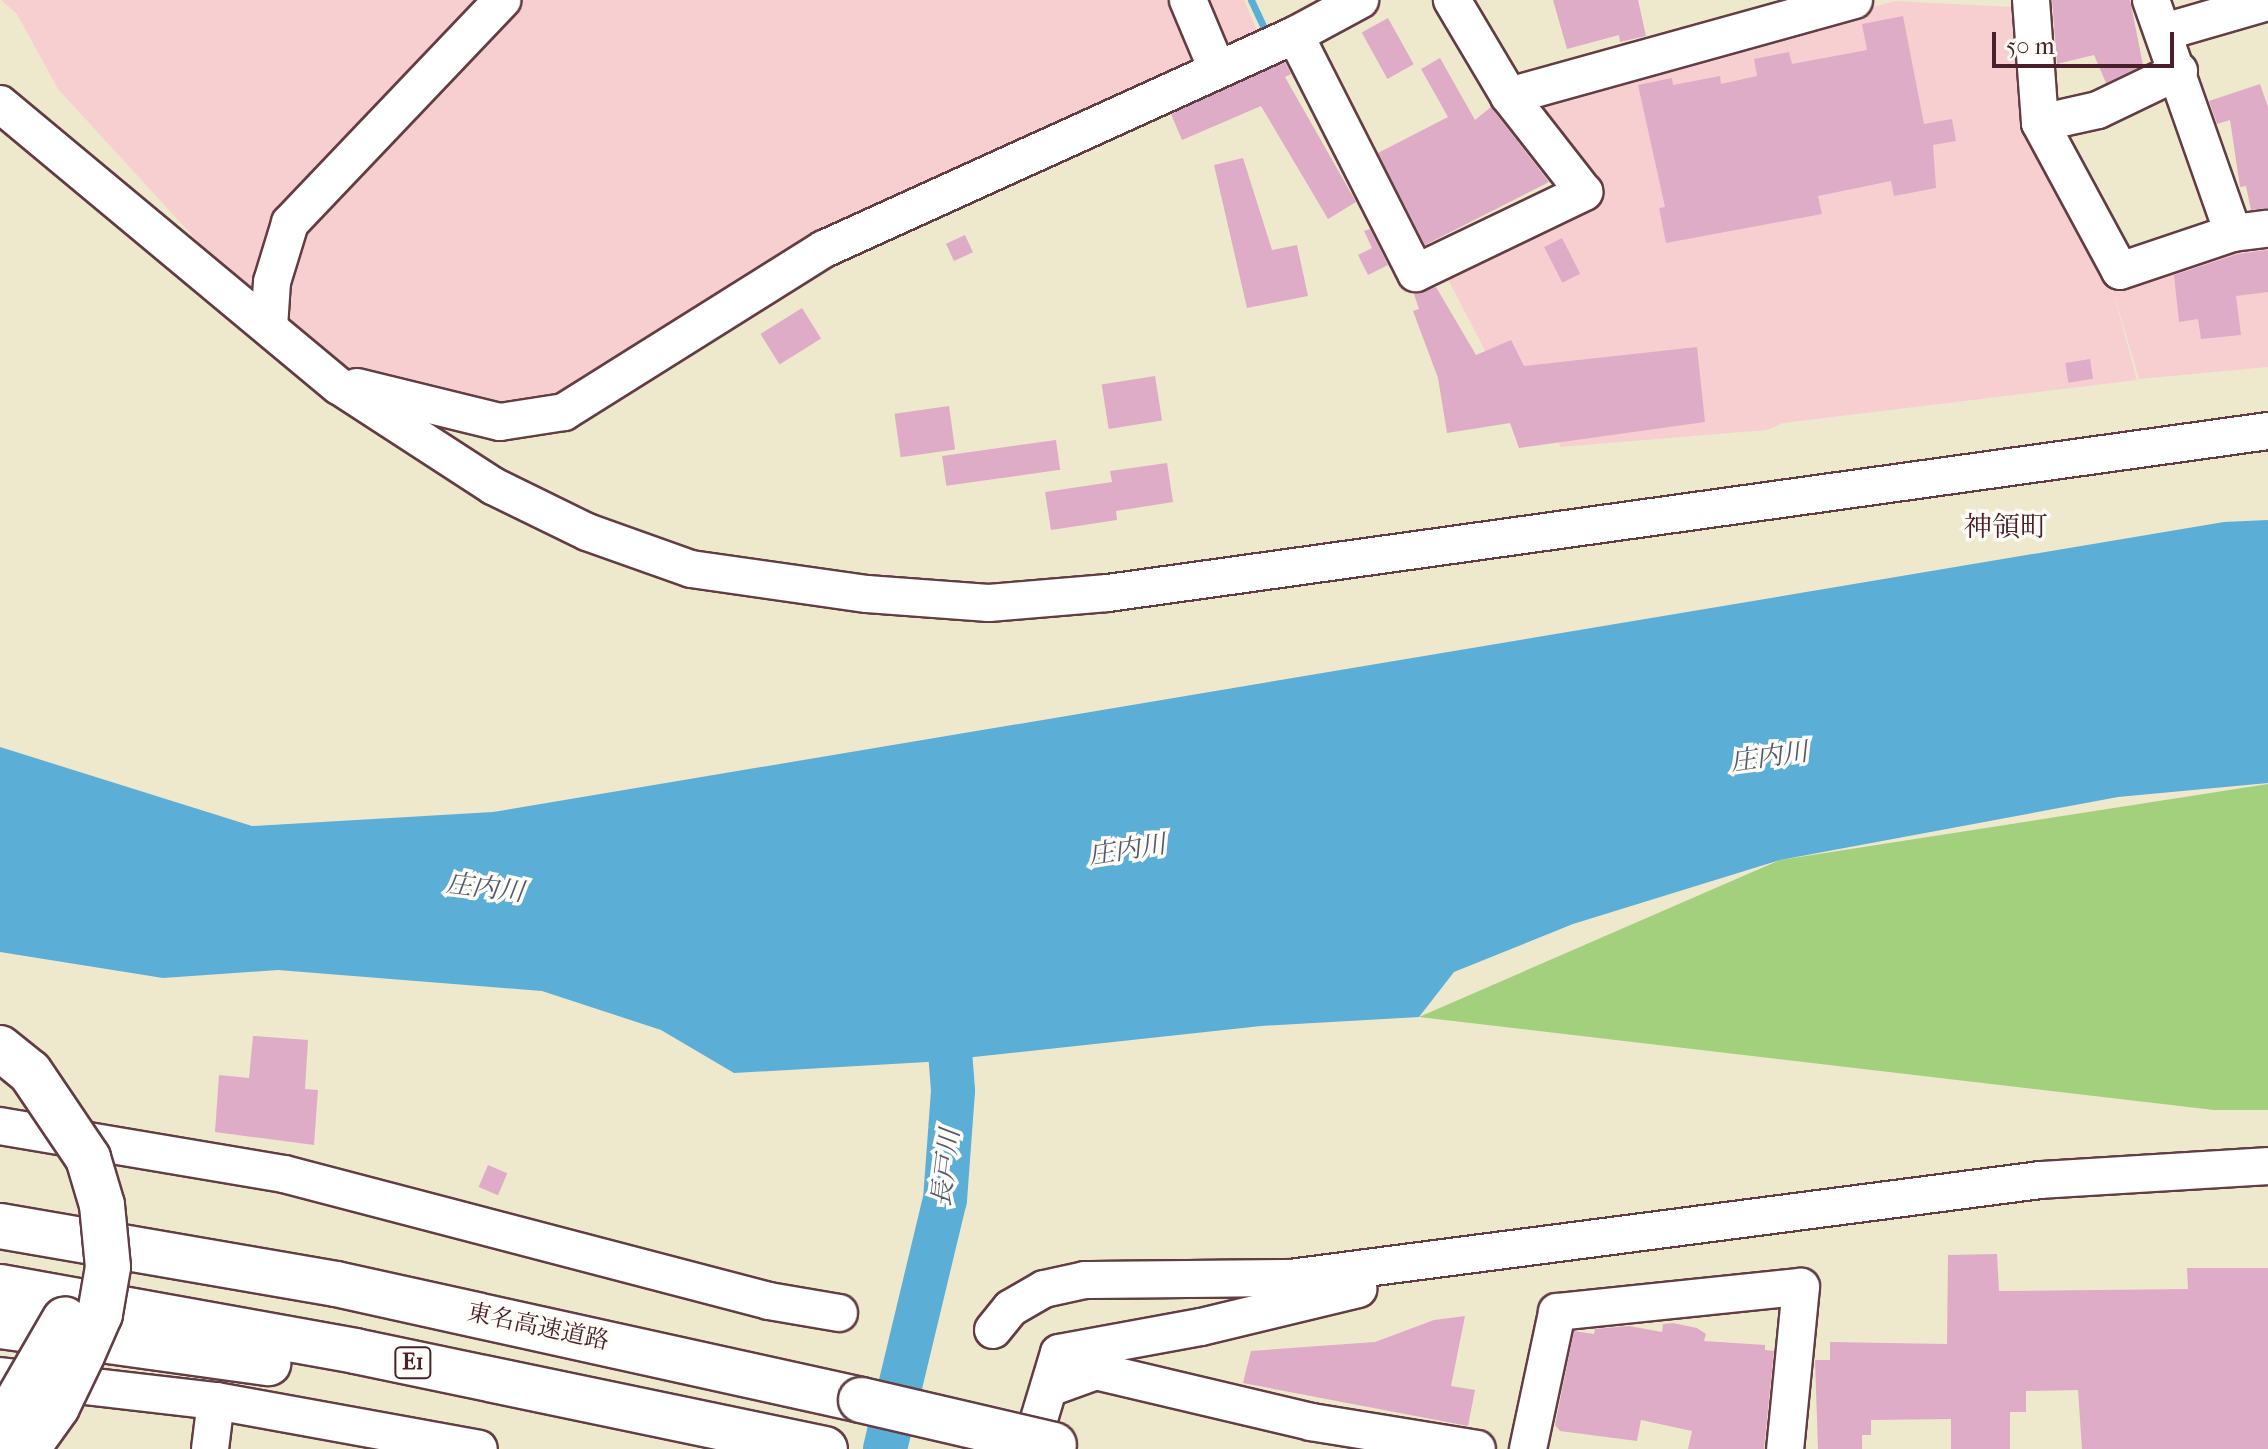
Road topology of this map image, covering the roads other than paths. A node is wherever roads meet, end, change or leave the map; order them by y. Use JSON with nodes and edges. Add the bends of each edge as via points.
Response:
{"nodes":[{"id":1,"x":502,"y":0,"type":"edge"},
{"id":2,"x":1188,"y":0,"type":"edge"},
{"id":3,"x":1360,"y":0,"type":"edge"},
{"id":4,"x":1452,"y":0,"type":"edge"},
{"id":5,"x":1854,"y":0,"type":"edge"},
{"id":6,"x":2031,"y":0,"type":"edge"},
{"id":7,"x":2268,"y":2,"type":"edge"},
{"id":8,"x":2158,"y":16,"type":"edge"},
{"id":9,"x":1295,"y":35,"type":"junction"},
{"id":10,"x":1217,"y":69,"type":"junction"},
{"id":11,"x":2179,"y":71,"type":"junction"},
{"id":12,"x":1509,"y":96,"type":"junction"},
{"id":13,"x":0,"y":104,"type":"edge"},
{"id":14,"x":2040,"y":123,"type":"junction"},
{"id":15,"x":2251,"y":231,"type":"edge"},
{"id":16,"x":269,"y":327,"type":"junction"},
{"id":17,"x":339,"y":386,"type":"junction"},
{"id":18,"x":2268,"y":431,"type":"edge"},
{"id":19,"x":0,"y":1048,"type":"edge"},
{"id":20,"x":0,"y":1087,"type":"edge"},
{"id":21,"x":0,"y":1126,"type":"edge"},
{"id":22,"x":2268,"y":1166,"type":"edge"},
{"id":23,"x":0,"y":1201,"type":"edge"},
{"id":24,"x":0,"y":1226,"type":"edge"},
{"id":25,"x":199,"y":1258,"type":"junction"},
{"id":26,"x":1394,"y":1264,"type":"junction"},
{"id":27,"x":0,"y":1287,"type":"edge"},
{"id":28,"x":839,"y":1313,"type":"dead end"},
{"id":29,"x":0,"y":1326,"type":"edge"},
{"id":30,"x":993,"y":1330,"type":"dead end"},
{"id":31,"x":0,"y":1376,"type":"edge"},
{"id":32,"x":1049,"y":1388,"type":"junction"},
{"id":33,"x":216,"y":1401,"type":"junction"},
{"id":34,"x":0,"y":1431,"type":"edge"},
{"id":35,"x":765,"y":1435,"type":"junction"},
{"id":36,"x":1052,"y":1448,"type":"edge"},
{"id":37,"x":27,"y":1449,"type":"edge"},
{"id":38,"x":210,"y":1449,"type":"edge"},
{"id":39,"x":479,"y":1449,"type":"edge"},
{"id":40,"x":825,"y":1449,"type":"edge"},
{"id":41,"x":1477,"y":1449,"type":"edge"},
{"id":42,"x":1528,"y":1449,"type":"edge"},
{"id":43,"x":1785,"y":1449,"type":"edge"}],
"edges":[{"from":1,"to":16,"type":"street","via":[[290,223],[272,282]]},
{"from":2,"to":10,"type":"street"},
{"from":3,"to":9,"type":"street"},
{"from":4,"to":12,"type":"street"},
{"from":5,"to":12,"type":"street"},
{"from":6,"to":14,"type":"street"},
{"from":7,"to":8,"type":"street"},
{"from":8,"to":11,"type":"street"},
{"from":9,"to":10,"type":"street"},
{"from":9,"to":12,"type":"street","via":[[1416,273],[1584,192]]},
{"from":10,"to":17,"type":"street","via":[[824,249],[564,412],[500,422]]},
{"from":11,"to":14,"type":"street","via":[[2098,110]]},
{"from":11,"to":15,"type":"street"},
{"from":13,"to":16,"type":"street"},
{"from":14,"to":15,"type":"street","via":[[2120,271]]},
{"from":16,"to":17,"type":"street"},
{"from":17,"to":18,"type":"street","via":[[493,486],[587,532],[691,569],[867,594],[989,603],[1108,593]]},
{"from":19,"to":37,"type":"highway","bridge":true,"via":[[30,1072],[88,1158],[102,1205],[108,1267],[100,1314],[88,1341],[57,1407]]},
{"from":20,"to":34,"type":"highway","bridge":true,"via":[[27,1111],[63,1172],[74,1209],[78,1273],[70,1310],[46,1361]]},
{"from":21,"to":28,"type":"street","via":[[284,1174],[769,1301]]},
{"from":22,"to":26,"type":"street","via":[[2040,1180]]},
{"from":23,"to":25,"type":"highway","via":[[119,1230]]},
{"from":24,"to":25,"type":"highway","name":"東名高速道路"},
{"from":25,"to":36,"type":"highway","name":"東名高速道路","bridge":true,"via":[[527,1324]]},
{"from":26,"to":30,"type":"street","via":[[1217,1282],[1085,1280],[1044,1289],[1011,1308]]},
{"from":26,"to":32,"type":"street","via":[[1363,1287],[1201,1327],[1059,1353]]},
{"from":27,"to":35,"type":"highway","number":"E1","via":[[355,1351]]},
{"from":29,"to":35,"type":"highway","via":[[662,1415]]},
{"from":31,"to":33,"type":"street"},
{"from":32,"to":36,"type":"street"},
{"from":32,"to":41,"type":"street","via":[[1096,1371],[1311,1422]]},
{"from":33,"to":38,"type":"street"},
{"from":33,"to":39,"type":"street"},
{"from":35,"to":40,"type":"highway","number":"E1"},
{"from":42,"to":43,"type":"street","via":[[1557,1312],[1801,1287]]}]}
